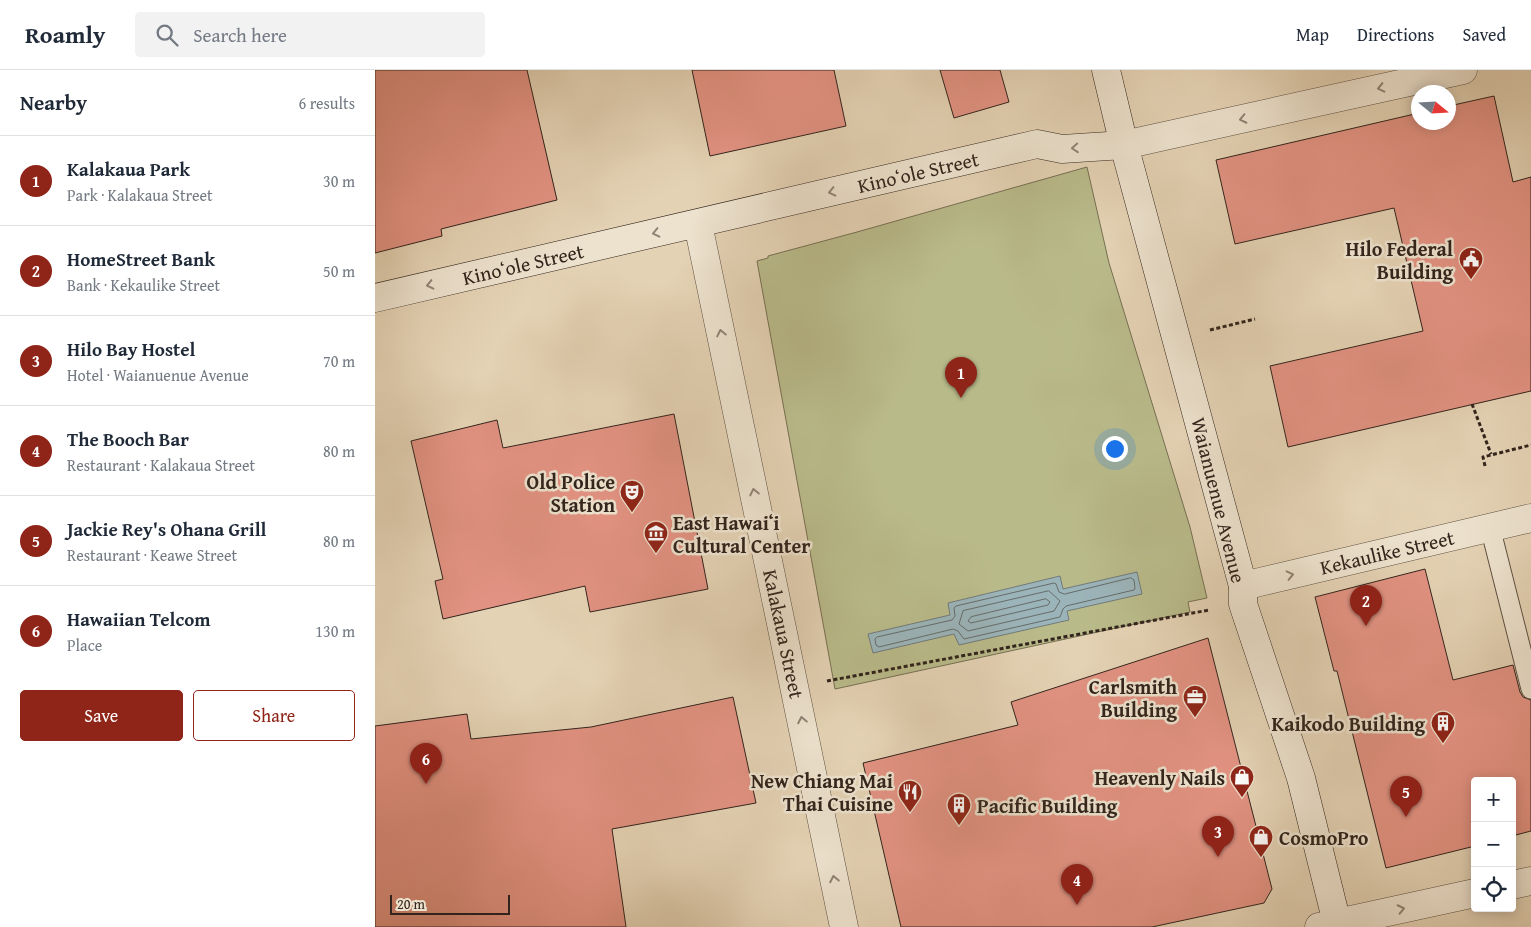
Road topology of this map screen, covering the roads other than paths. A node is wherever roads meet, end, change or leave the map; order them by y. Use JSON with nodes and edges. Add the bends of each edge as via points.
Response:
{"nodes":[{"id":1,"x":1106,"y":70,"type":"edge"},
{"id":2,"x":1463,"y":70,"type":"edge"},
{"id":3,"x":1124,"y":145,"type":"junction"},
{"id":4,"x":698,"y":224,"type":"junction"},
{"id":5,"x":375,"y":298,"type":"edge"},
{"id":6,"x":1531,"y":518,"type":"edge"},
{"id":7,"x":1490,"y":527,"type":"junction"},
{"id":8,"x":1243,"y":595,"type":"junction"},
{"id":9,"x":1531,"y":689,"type":"edge"},
{"id":10,"x":1531,"y":881,"type":"edge"},
{"id":11,"x":1516,"y":884,"type":"edge"},
{"id":12,"x":1471,"y":894,"type":"edge"},
{"id":13,"x":1331,"y":926,"type":"edge"},
{"id":14,"x":844,"y":927,"type":"edge"}],
"edges":[{"from":1,"to":3,"type":"street","name":"Waianuenue Avenue"},
{"from":2,"to":3,"type":"street","name":"Kinoʻole Street","one_way":true},
{"from":3,"to":4,"type":"street","name":"Kinoʻole Street","one_way":true,"via":[[1062,149],[1037,144]]},
{"from":3,"to":8,"type":"street","name":"Waianuenue Avenue"},
{"from":4,"to":5,"type":"street","name":"Kinoʻole Street","one_way":true},
{"from":14,"to":4,"type":"street","name":"Kalakaua Street","one_way":true},
{"from":6,"to":7,"type":"street","name":"Kekaulike Street"},
{"from":8,"to":7,"type":"street","name":"Kekaulike Street","one_way":true},
{"from":7,"to":9,"type":"lane"},
{"from":8,"to":13,"type":"street","name":"Waianuenue Avenue","via":[[1301,778]]},
{"from":10,"to":11,"type":"street"},
{"from":13,"to":12,"type":"street","one_way":true}]}
